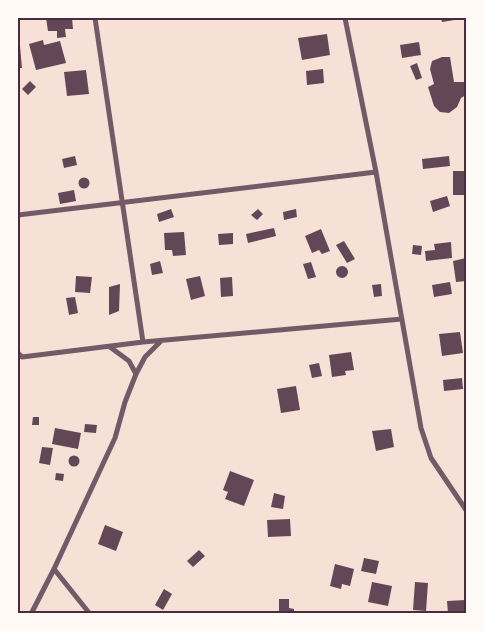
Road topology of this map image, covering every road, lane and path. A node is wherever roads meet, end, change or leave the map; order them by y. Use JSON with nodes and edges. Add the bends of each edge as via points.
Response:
{"nodes":[{"id":1,"x":95,"y":18,"type":"edge"},
{"id":2,"x":345,"y":18,"type":"edge"},
{"id":3,"x":376,"y":172,"type":"junction"},
{"id":4,"x":123,"y":203,"type":"junction"},
{"id":5,"x":18,"y":215,"type":"edge"},
{"id":6,"x":402,"y":319,"type":"junction"},
{"id":7,"x":161,"y":340,"type":"junction"},
{"id":8,"x":143,"y":342,"type":"junction"},
{"id":9,"x":109,"y":346,"type":"junction"},
{"id":10,"x":18,"y":353,"type":"edge"},
{"id":11,"x":136,"y":374,"type":"junction"},
{"id":12,"x":466,"y":510,"type":"edge"},
{"id":13,"x":54,"y":569,"type":"junction"},
{"id":14,"x":31,"y":614,"type":"edge"},
{"id":15,"x":90,"y":614,"type":"edge"}],
"edges":[{"from":1,"to":4,"type":"street"},
{"from":2,"to":3,"type":"street"},
{"from":3,"to":4,"type":"street"},
{"from":3,"to":6,"type":"street"},
{"from":4,"to":5,"type":"street"},
{"from":4,"to":8,"type":"street"},
{"from":6,"to":7,"type":"street"},
{"from":6,"to":12,"type":"street","via":[[426,446]]},
{"from":7,"to":8,"type":"street"},
{"from":7,"to":11,"type":"street","via":[[145,357]]},
{"from":8,"to":9,"type":"street"},
{"from":9,"to":10,"type":"street","via":[[22,357]]},
{"from":9,"to":11,"type":"street","via":[[129,361]]},
{"from":11,"to":13,"type":"street","via":[[115,438]]},
{"from":13,"to":14,"type":"street"},
{"from":13,"to":15,"type":"street"}]}
